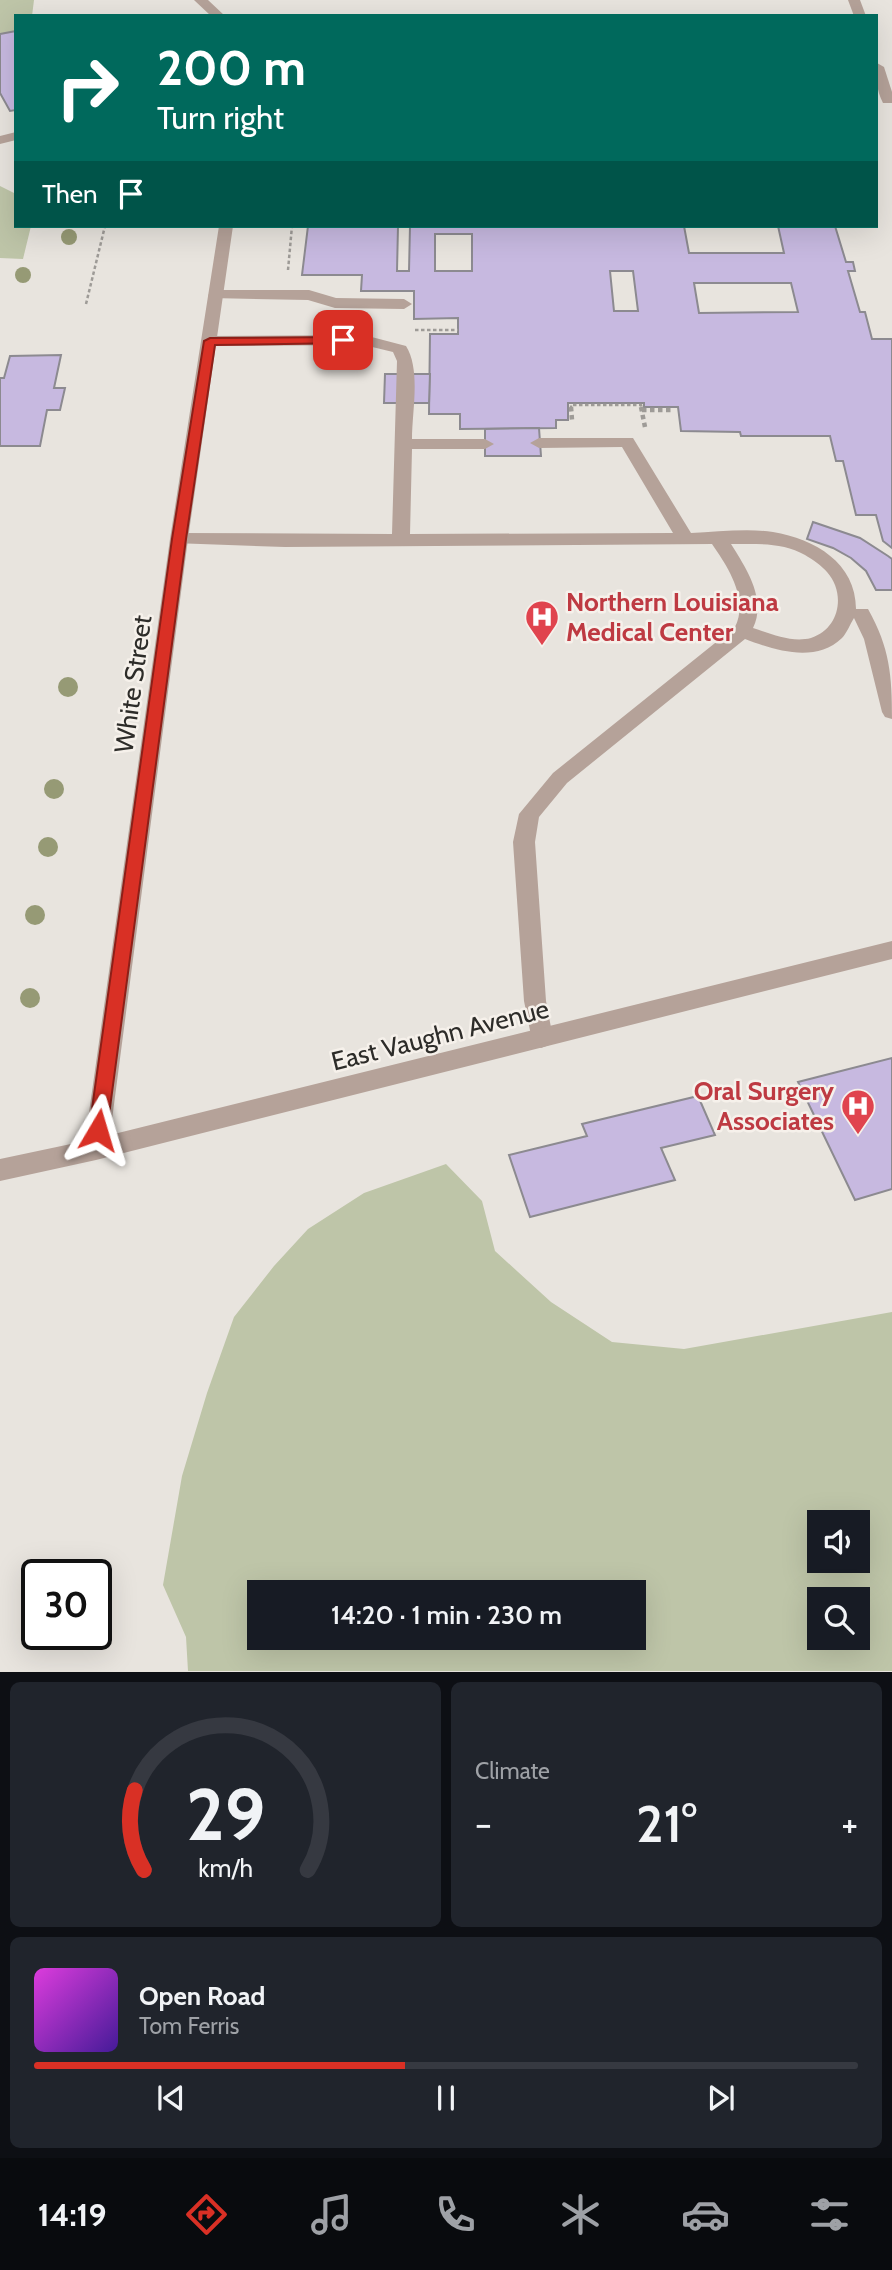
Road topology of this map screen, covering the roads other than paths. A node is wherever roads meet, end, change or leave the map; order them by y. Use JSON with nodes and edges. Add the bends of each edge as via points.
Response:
{"nodes":[{"id":1,"x":200,"y":0,"type":"edge"},
{"id":2,"x":217,"y":14,"type":"edge"},
{"id":3,"x":878,"y":71,"type":"edge"},
{"id":4,"x":886,"y":104,"type":"edge"},
{"id":5,"x":226,"y":228,"type":"edge"},
{"id":6,"x":216,"y":295,"type":"junction"},
{"id":7,"x":404,"y":303,"type":"dead end"},
{"id":8,"x":210,"y":341,"type":"junction"},
{"id":9,"x":539,"y":443,"type":"dead end"},
{"id":10,"x":403,"y":444,"type":"junction"},
{"id":11,"x":485,"y":444,"type":"dead end"},
{"id":12,"x":179,"y":539,"type":"junction"},
{"id":13,"x":685,"y":539,"type":"junction"},
{"id":14,"x":718,"y":539,"type":"junction"},
{"id":15,"x":401,"y":541,"type":"junction"},
{"id":16,"x":861,"y":614,"type":"junction"},
{"id":17,"x":742,"y":631,"type":"junction"},
{"id":18,"x":892,"y":712,"type":"edge"},
{"id":19,"x":892,"y":950,"type":"edge"},
{"id":20,"x":541,"y":1038,"type":"junction"},
{"id":21,"x":96,"y":1149,"type":"junction"},
{"id":22,"x":0,"y":1170,"type":"edge"}],
"edges":[{"from":1,"to":2,"type":"street"},
{"from":3,"to":4,"type":"street"},
{"from":5,"to":6,"type":"street","name":"White Street"},
{"from":6,"to":7,"type":"street","via":[[309,295],[335,303]]},
{"from":6,"to":8,"type":"street","name":"White Street"},
{"from":8,"to":10,"type":"street","via":[[364,340],[400,349],[405,361]]},
{"from":8,"to":12,"type":"street","name":"White Street"},
{"from":9,"to":13,"type":"street","via":[[627,442]]},
{"from":10,"to":11,"type":"street"},
{"from":10,"to":15,"type":"street"},
{"from":12,"to":15,"type":"street"},
{"from":12,"to":21,"type":"street","name":"White Street"},
{"from":13,"to":14,"type":"street"},
{"from":13,"to":15,"type":"street"},
{"from":14,"to":16,"type":"street","via":[[782,539],[827,552],[853,570],[865,601]]},
{"from":14,"to":17,"type":"street","via":[[745,588],[748,615]]},
{"from":16,"to":17,"type":"street","via":[[844,635],[818,645],[769,643]]},
{"from":16,"to":18,"type":"street","via":[[874,639]]},
{"from":17,"to":20,"type":"street","via":[[560,778],[529,814],[524,842]]},
{"from":19,"to":20,"type":"street","name":"East Vaughn Avenue"},
{"from":20,"to":21,"type":"street","name":"East Vaughn Avenue"},
{"from":21,"to":22,"type":"street","name":"East Vaughn Avenue"}]}
